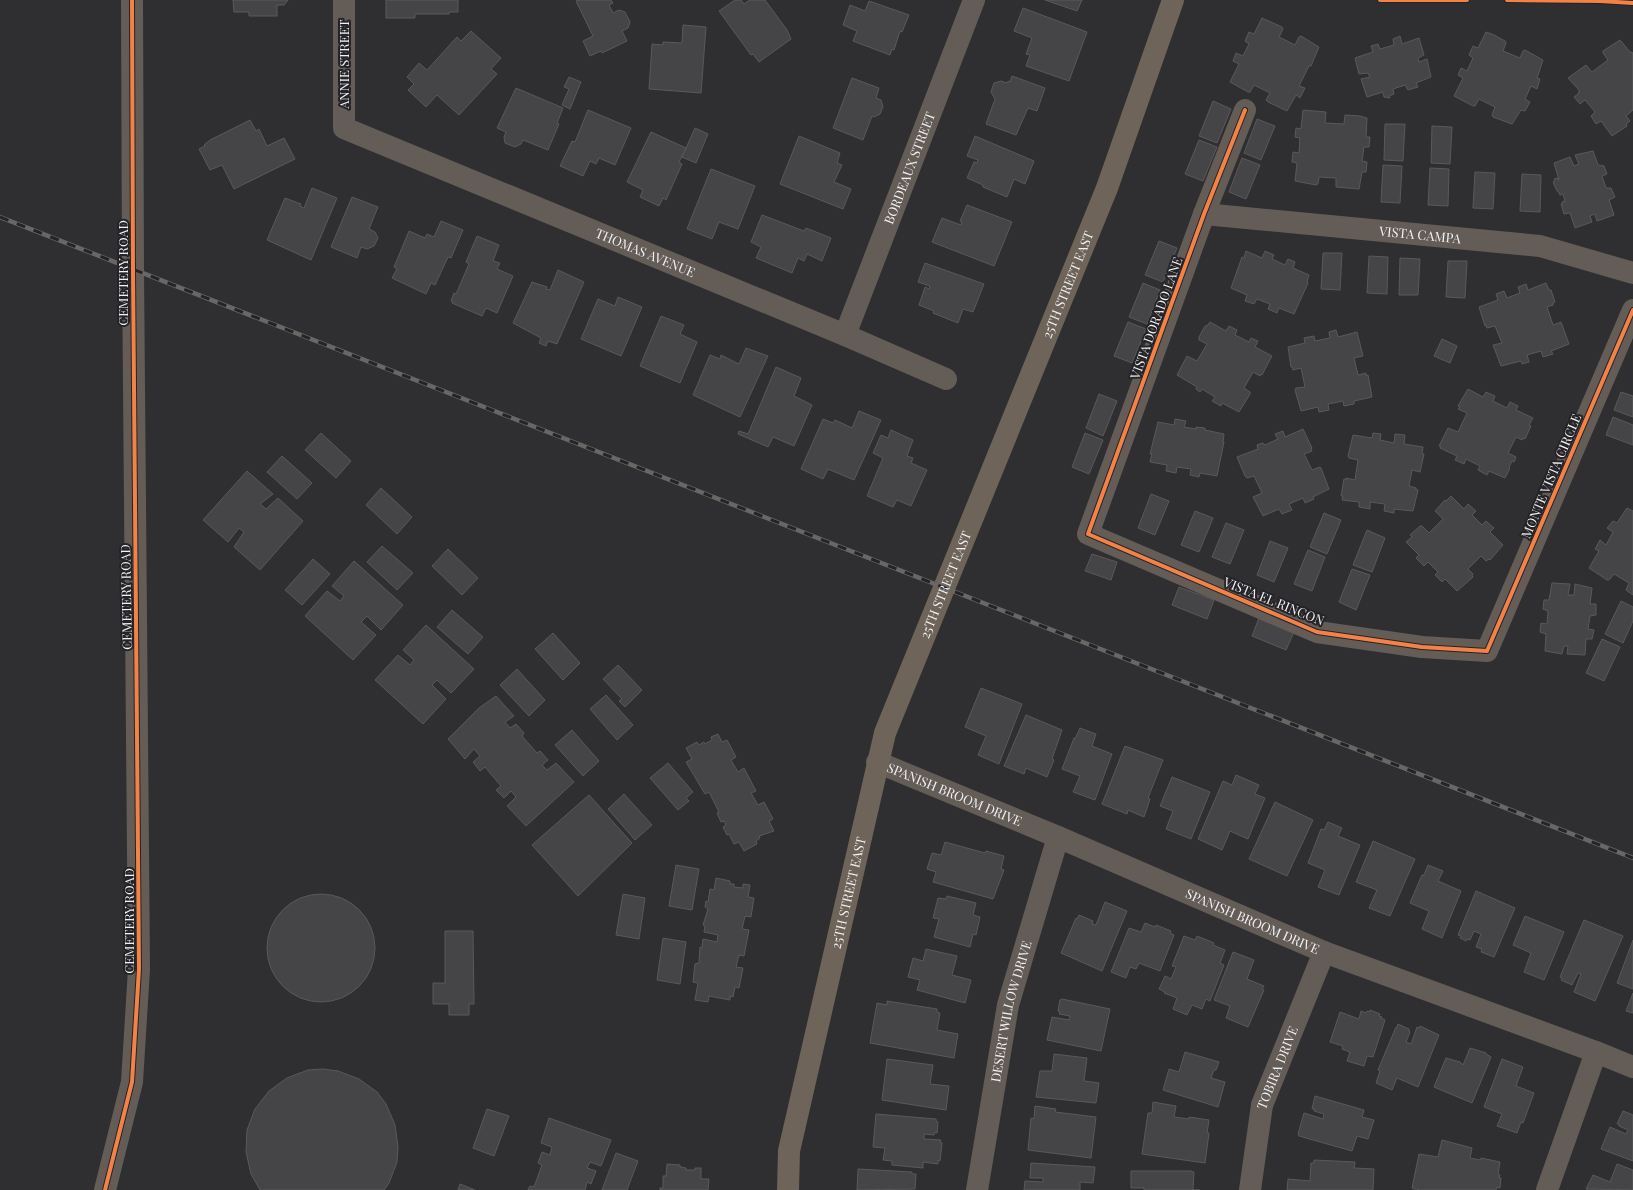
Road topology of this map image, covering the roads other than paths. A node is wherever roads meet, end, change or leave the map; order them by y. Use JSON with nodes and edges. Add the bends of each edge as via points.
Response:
{"nodes":[{"id":1,"x":132,"y":0,"type":"edge"},
{"id":2,"x":344,"y":0,"type":"edge"},
{"id":3,"x":974,"y":0,"type":"edge"},
{"id":4,"x":1173,"y":0,"type":"edge"},
{"id":5,"x":1245,"y":110,"type":"dead end"},
{"id":6,"x":344,"y":128,"type":"joint"},
{"id":7,"x":1204,"y":214,"type":"junction"},
{"id":8,"x":1633,"y":273,"type":"edge"},
{"id":9,"x":1633,"y":310,"type":"edge"},
{"id":10,"x":845,"y":335,"type":"junction"},
{"id":11,"x":946,"y":379,"type":"dead end"},
{"id":12,"x":1088,"y":534,"type":"joint"},
{"id":13,"x":1487,"y":651,"type":"joint"},
{"id":14,"x":877,"y":762,"type":"junction"},
{"id":15,"x":1058,"y":836,"type":"junction"},
{"id":16,"x":1324,"y":952,"type":"junction"},
{"id":17,"x":1596,"y":1052,"type":"junction"},
{"id":18,"x":1633,"y":1067,"type":"edge"},
{"id":19,"x":105,"y":1190,"type":"edge"},
{"id":20,"x":788,"y":1190,"type":"edge"},
{"id":21,"x":977,"y":1190,"type":"edge"},
{"id":22,"x":1250,"y":1190,"type":"edge"},
{"id":23,"x":1547,"y":1190,"type":"edge"}],
"edges":[{"from":1,"to":19,"type":"street","name":"CEMETERY ROAD","via":[[140,969],[132,1082]]},
{"from":2,"to":6,"type":"street","name":"ANNIE STREET"},
{"from":3,"to":10,"type":"street","name":"BORDEAUX STREET"},
{"from":4,"to":14,"type":"main road","name":"25TH STREET EAST","via":[[1107,188],[885,733]]},
{"from":5,"to":7,"type":"street","name":"VISTA DORADO LANE"},
{"from":6,"to":10,"type":"street","name":"THOMAS AVENUE"},
{"from":7,"to":8,"type":"street","name":"VISTA CAMPA","via":[[1540,246]]},
{"from":7,"to":12,"type":"street","name":"VISTA DORADO LANE"},
{"from":9,"to":13,"type":"street","name":"MONTE VISTA CIRCLE"},
{"from":10,"to":11,"type":"street","name":"THOMAS AVENUE"},
{"from":12,"to":13,"type":"street","name":"VISTA EL RINCON","via":[[1317,632],[1422,647]]},
{"from":14,"to":15,"type":"street","name":"SPANISH BROOM DRIVE"},
{"from":14,"to":20,"type":"main road","name":"25TH STREET EAST","via":[[789,1151]]},
{"from":15,"to":16,"type":"street","name":"SPANISH BROOM DRIVE"},
{"from":15,"to":21,"type":"street","name":"DESERT WILLOW DRIVE","via":[[1008,1005]]},
{"from":16,"to":17,"type":"street","name":"SPANISH BROOM DRIVE"},
{"from":16,"to":22,"type":"street","name":"TOBIRA DRIVE","via":[[1262,1104]]},
{"from":17,"to":18,"type":"street","name":"SPANISH BROOM DRIVE"},
{"from":17,"to":23,"type":"street"}]}
